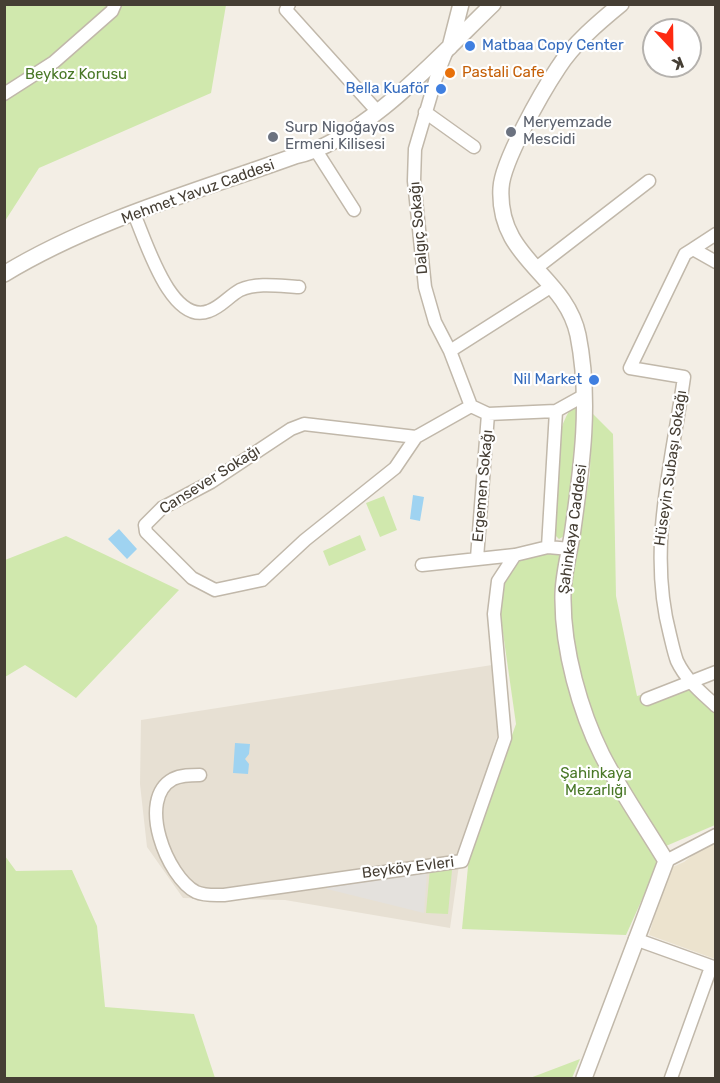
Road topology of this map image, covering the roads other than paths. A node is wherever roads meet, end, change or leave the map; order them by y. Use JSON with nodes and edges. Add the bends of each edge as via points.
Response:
{"nodes":[{"id":1,"x":115,"y":4,"type":"edge"},
{"id":2,"x":289,"y":4,"type":"edge"},
{"id":3,"x":460,"y":4,"type":"edge"},
{"id":4,"x":493,"y":4,"type":"edge"},
{"id":5,"x":621,"y":4,"type":"edge"},
{"id":6,"x":450,"y":47,"type":"junction"},
{"id":7,"x":4,"y":94,"type":"edge"},
{"id":8,"x":377,"y":111,"type":"junction"},
{"id":9,"x":425,"y":112,"type":"junction"},
{"id":10,"x":474,"y":147,"type":"dead end"},
{"id":11,"x":317,"y":152,"type":"junction"},
{"id":12,"x":649,"y":181,"type":"dead end"},
{"id":13,"x":354,"y":210,"type":"dead end"},
{"id":14,"x":134,"y":214,"type":"junction"},
{"id":15,"x":716,"y":234,"type":"edge"},
{"id":16,"x":693,"y":249,"type":"junction"},
{"id":17,"x":716,"y":262,"type":"edge"},
{"id":18,"x":535,"y":268,"type":"junction"},
{"id":19,"x":4,"y":274,"type":"edge"},
{"id":20,"x":552,"y":286,"type":"junction"},
{"id":21,"x":299,"y":287,"type":"dead end"},
{"id":22,"x":450,"y":351,"type":"junction"},
{"id":23,"x":583,"y":396,"type":"junction"},
{"id":24,"x":471,"y":406,"type":"junction"},
{"id":25,"x":556,"y":411,"type":"junction"},
{"id":26,"x":488,"y":414,"type":"junction"},
{"id":27,"x":416,"y":437,"type":"junction"},
{"id":28,"x":548,"y":547,"type":"junction"},
{"id":29,"x":570,"y":549,"type":"junction"},
{"id":30,"x":516,"y":555,"type":"junction"},
{"id":31,"x":477,"y":558,"type":"junction"},
{"id":32,"x":422,"y":565,"type":"dead end"},
{"id":33,"x":716,"y":672,"type":"edge"},
{"id":34,"x":690,"y":682,"type":"junction"},
{"id":35,"x":647,"y":699,"type":"dead end"},
{"id":36,"x":716,"y":706,"type":"edge"},
{"id":37,"x":200,"y":775,"type":"dead end"},
{"id":38,"x":716,"y":836,"type":"edge"},
{"id":39,"x":666,"y":861,"type":"junction"},
{"id":40,"x":635,"y":939,"type":"junction"},
{"id":41,"x":713,"y":968,"type":"edge"},
{"id":42,"x":584,"y":1078,"type":"edge"},
{"id":43,"x":672,"y":1078,"type":"edge"}],
"edges":[{"from":1,"to":7,"type":"street","via":[[112,11],[54,62]]},
{"from":2,"to":8,"type":"street","via":[[286,10]]},
{"from":3,"to":6,"type":"street"},
{"from":4,"to":6,"type":"street","name":"Mehmet Yavuz Caddesi"},
{"from":5,"to":18,"type":"street","name":"Şahinkaya Caddesi","via":[[558,67],[504,173],[501,199],[505,222],[512,242]]},
{"from":6,"to":8,"type":"street","name":"Mehmet Yavuz Caddesi"},
{"from":6,"to":9,"type":"street","name":"Dalgıç Sokağı"},
{"from":8,"to":11,"type":"street","name":"Mehmet Yavuz Caddesi"},
{"from":9,"to":10,"type":"street"},
{"from":9,"to":22,"type":"street","name":"Dalgıç Sokağı","via":[[415,149],[416,212],[425,287],[435,322]]},
{"from":11,"to":13,"type":"street"},
{"from":11,"to":14,"type":"street","name":"Mehmet Yavuz Caddesi","via":[[295,156]]},
{"from":12,"to":18,"type":"street"},
{"from":14,"to":19,"type":"street","name":"Mehmet Yavuz Caddesi","via":[[44,250]]},
{"from":14,"to":21,"type":"street","via":[[169,293],[196,315],[252,286]]},
{"from":15,"to":16,"type":"street"},
{"from":16,"to":17,"type":"street"},
{"from":16,"to":34,"type":"street","name":"Hüseyin Subaşı Sokağı","via":[[679,262],[630,368],[684,377],[659,536],[666,620],[677,660]]},
{"from":18,"to":20,"type":"street","name":"Şahinkaya Caddesi"},
{"from":20,"to":22,"type":"street"},
{"from":20,"to":23,"type":"street","name":"Şahinkaya Caddesi","via":[[574,319]]},
{"from":22,"to":24,"type":"street","name":"Dalgıç Sokağı"},
{"from":23,"to":25,"type":"street"},
{"from":23,"to":29,"type":"street","name":"Şahinkaya Caddesi","via":[[585,431]]},
{"from":24,"to":26,"type":"street"},
{"from":24,"to":27,"type":"street","name":"Cansever Sokağı"},
{"from":25,"to":26,"type":"street"},
{"from":25,"to":28,"type":"street"},
{"from":26,"to":31,"type":"street","name":"Ergemen Sokağı"},
{"from":27,"to":27,"type":"street","name":"Cansever Sokağı","via":[[304,424],[162,508],[145,525],[146,532],[192,578],[215,590],[262,580],[395,468]]},
{"from":28,"to":29,"type":"street"},
{"from":28,"to":30,"type":"street"},
{"from":29,"to":39,"type":"street","name":"Şahinkaya Caddesi","via":[[563,598],[568,664],[602,755]]},
{"from":30,"to":31,"type":"street"},
{"from":30,"to":37,"type":"street","name":"Beyköy Evleri","via":[[498,581],[494,614],[505,738],[460,862],[224,895],[195,892],[169,862],[160,838],[155,805],[161,790],[172,780]]},
{"from":31,"to":32,"type":"street"},
{"from":33,"to":34,"type":"street"},
{"from":34,"to":35,"type":"street"},
{"from":34,"to":36,"type":"street","name":"Hüseyin Subaşı Sokağı"},
{"from":38,"to":39,"type":"street"},
{"from":39,"to":40,"type":"street"},
{"from":40,"to":41,"type":"street"},
{"from":40,"to":42,"type":"street"},
{"from":41,"to":43,"type":"street"}]}
